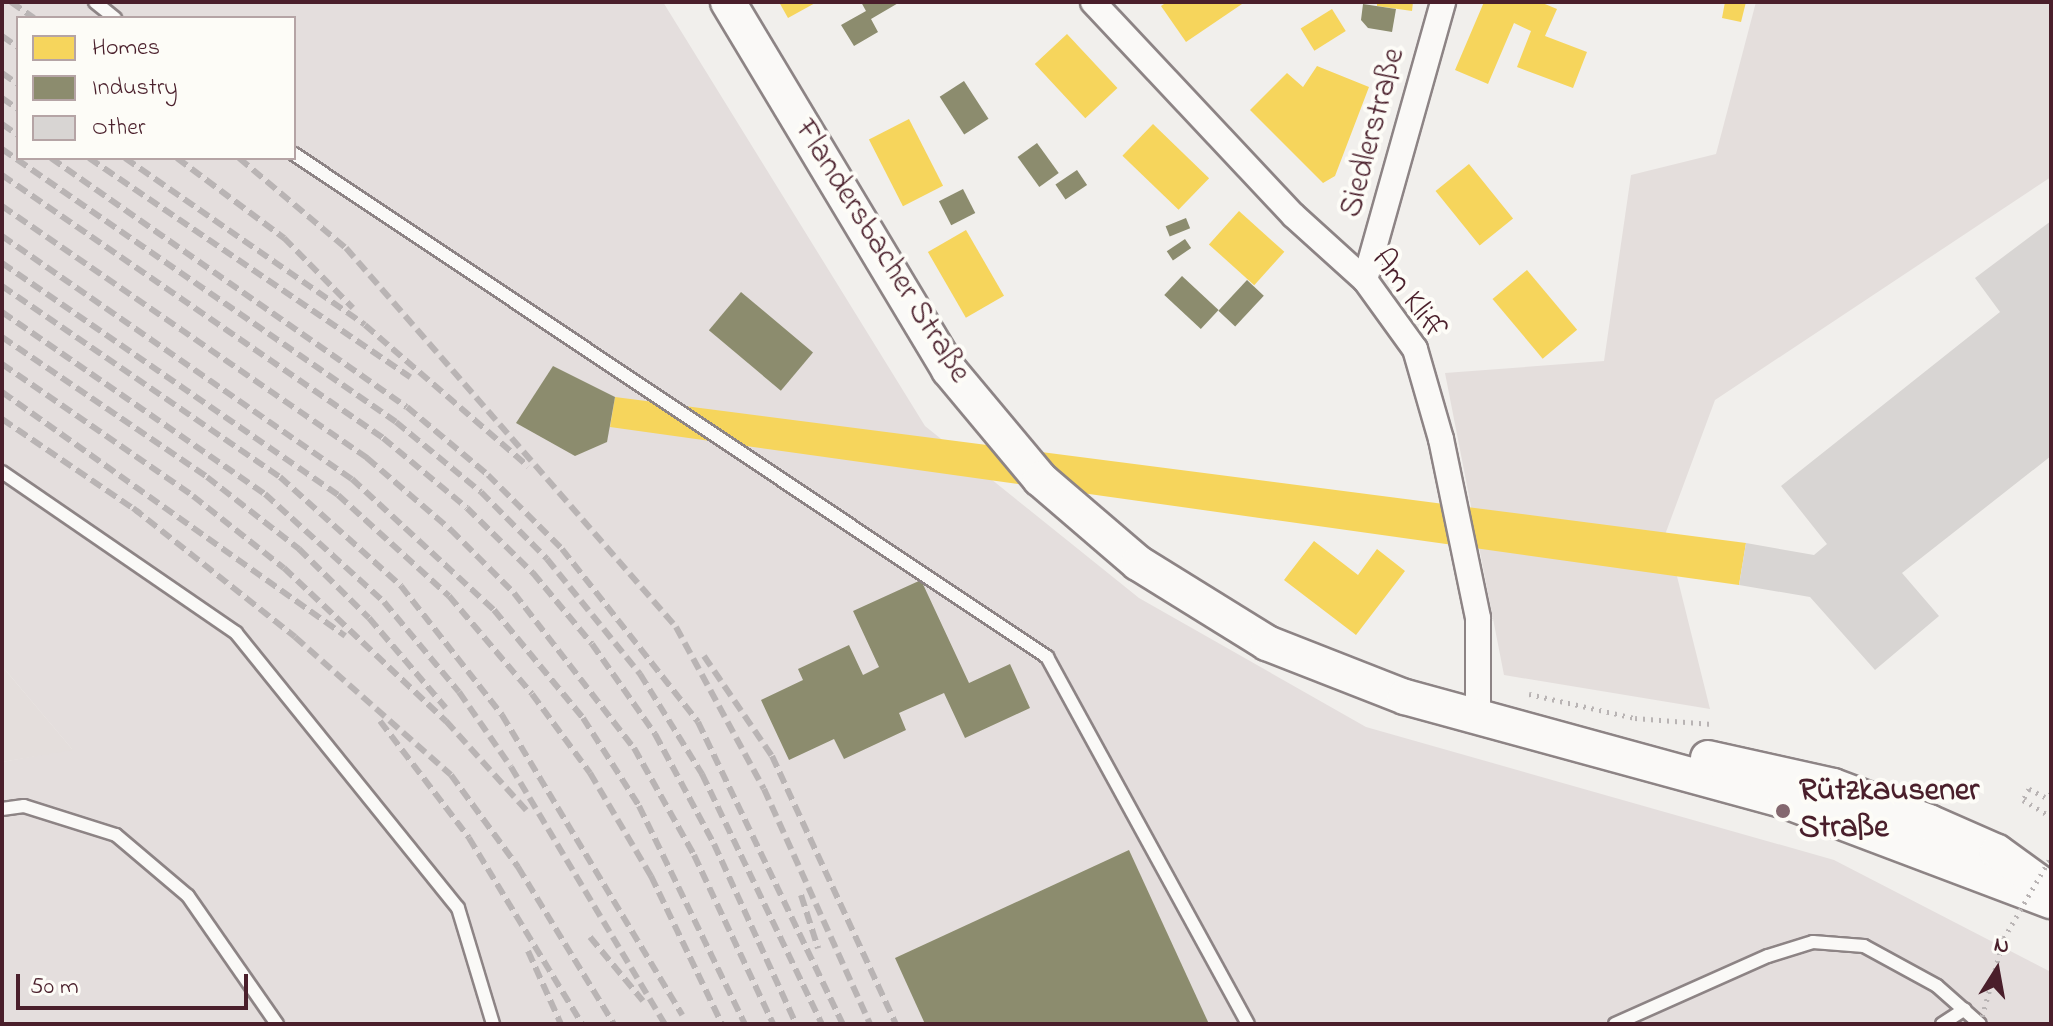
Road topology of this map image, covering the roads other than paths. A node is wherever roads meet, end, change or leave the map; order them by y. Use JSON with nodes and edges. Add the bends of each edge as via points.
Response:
{"nodes":[{"id":1,"x":95,"y":2,"type":"edge"},
{"id":2,"x":728,"y":2,"type":"edge"},
{"id":3,"x":1093,"y":2,"type":"edge"},
{"id":4,"x":1443,"y":2,"type":"edge"},
{"id":5,"x":112,"y":16,"type":"edge"},
{"id":6,"x":296,"y":155,"type":"edge"},
{"id":7,"x":1365,"y":280,"type":"junction"},
{"id":8,"x":2,"y":472,"type":"edge"},
{"id":9,"x":1478,"y":719,"type":"junction"},
{"id":10,"x":1608,"y":749,"type":"junction"},
{"id":11,"x":2,"y":809,"type":"edge"},
{"id":12,"x":2051,"y":892,"type":"edge"},
{"id":13,"x":2051,"y":901,"type":"edge"},
{"id":14,"x":1965,"y":1009,"type":"junction"},
{"id":15,"x":277,"y":1024,"type":"edge"},
{"id":16,"x":493,"y":1024,"type":"edge"},
{"id":17,"x":1248,"y":1024,"type":"edge"},
{"id":18,"x":1615,"y":1024,"type":"edge"},
{"id":19,"x":1942,"y":1024,"type":"edge"},
{"id":20,"x":1980,"y":1024,"type":"edge"}],
"edges":[{"from":1,"to":5,"type":"lane"},
{"from":2,"to":9,"type":"street","name":"Flandersbacher Straße","via":[[949,370],[1040,479],[1138,563],[1267,643],[1405,697]]},
{"from":3,"to":7,"type":"street","name":"Am Kliff","via":[[1293,215]]},
{"from":4,"to":7,"type":"street","name":"Siedlerstraße"},
{"from":6,"to":17,"type":"lane","via":[[1047,657]]},
{"from":7,"to":9,"type":"street","name":"Am Kliff","via":[[1415,349],[1441,439],[1478,618]]},
{"from":8,"to":16,"type":"lane","via":[[236,633],[458,908]]},
{"from":9,"to":10,"type":"street","name":"Flandersbacher Straße"},
{"from":10,"to":12,"type":"street","name":"Flandersbacher Straße","via":[[1689,754],[1833,786],[1997,852]]},
{"from":10,"to":13,"type":"street","name":"Flandersbacher Straße","via":[[1786,801]]},
{"from":11,"to":15,"type":"lane","via":[[24,806],[116,835],[188,896]]},
{"from":14,"to":18,"type":"lane","via":[[1937,986],[1864,946],[1813,942],[1768,956]]},
{"from":14,"to":19,"type":"lane"},
{"from":14,"to":20,"type":"lane"}]}
